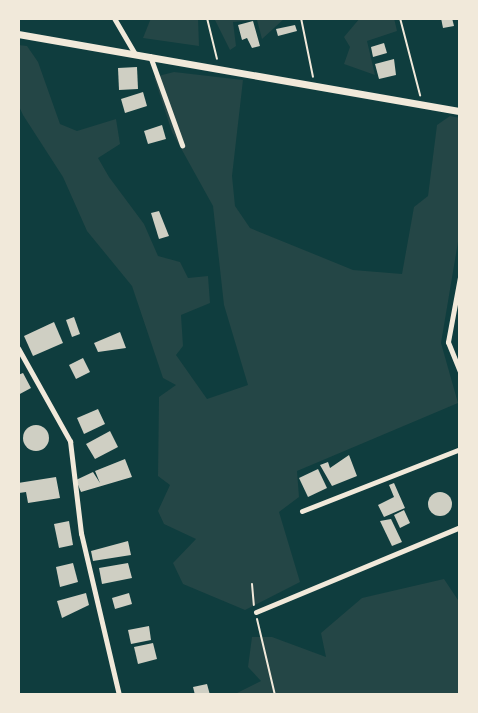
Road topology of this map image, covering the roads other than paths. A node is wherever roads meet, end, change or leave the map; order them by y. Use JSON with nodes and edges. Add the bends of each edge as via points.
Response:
{"nodes":[{"id":1,"x":114,"y":18,"type":"edge"},
{"id":2,"x":18,"y":34,"type":"edge"},
{"id":3,"x":135,"y":54,"type":"junction"},
{"id":4,"x":150,"y":56,"type":"junction"},
{"id":5,"x":460,"y":111,"type":"edge"},
{"id":6,"x":182,"y":145,"type":"dead end"},
{"id":7,"x":460,"y":277,"type":"edge"},
{"id":8,"x":18,"y":348,"type":"edge"},
{"id":9,"x":460,"y":372,"type":"edge"},
{"id":10,"x":460,"y":449,"type":"edge"},
{"id":11,"x":302,"y":511,"type":"dead end"},
{"id":12,"x":460,"y":527,"type":"edge"},
{"id":13,"x":256,"y":612,"type":"road end"},
{"id":14,"x":118,"y":695,"type":"edge"}],
"edges":[{"from":1,"to":3,"type":"street"},
{"from":2,"to":3,"type":"street"},
{"from":3,"to":4,"type":"street"},
{"from":4,"to":5,"type":"street"},
{"from":4,"to":6,"type":"street"},
{"from":7,"to":9,"type":"street","via":[[448,342]]},
{"from":8,"to":14,"type":"street","via":[[70,441],[81,533]]},
{"from":10,"to":11,"type":"street"},
{"from":12,"to":13,"type":"street"}]}
